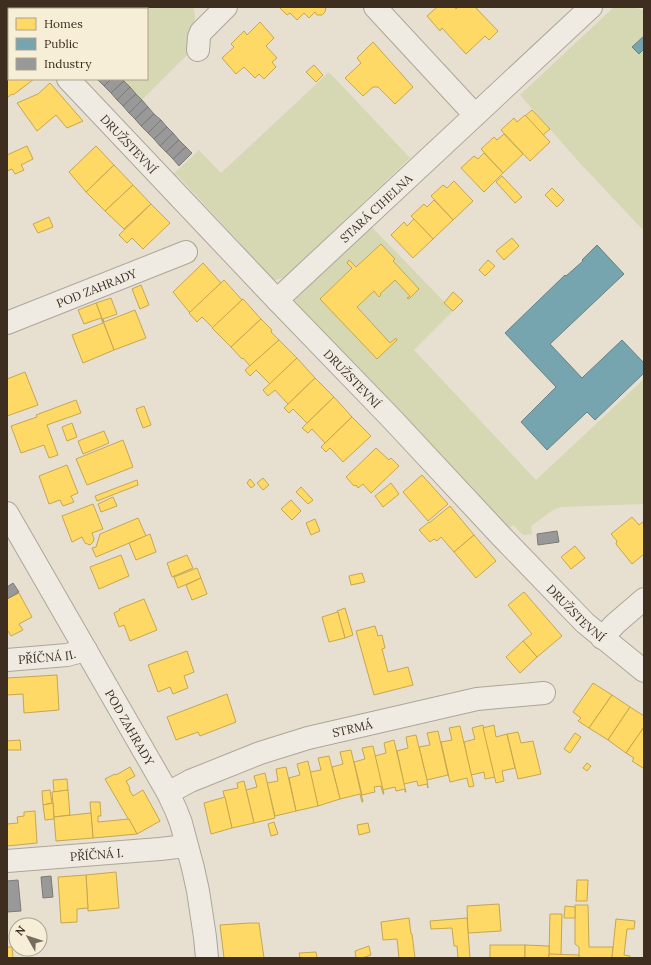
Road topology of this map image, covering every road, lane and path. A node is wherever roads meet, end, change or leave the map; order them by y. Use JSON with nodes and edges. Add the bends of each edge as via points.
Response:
{"nodes":[{"id":1,"x":226,"y":7,"type":"edge"},
{"id":2,"x":375,"y":7,"type":"edge"},
{"id":3,"x":591,"y":7,"type":"edge"},
{"id":4,"x":198,"y":50,"type":"dead end"},
{"id":5,"x":69,"y":80,"type":"edge"},
{"id":6,"x":475,"y":115,"type":"junction"},
{"id":7,"x":186,"y":252,"type":"dead end"},
{"id":8,"x":277,"y":300,"type":"junction"},
{"id":9,"x":7,"y":323,"type":"edge"},
{"id":10,"x":7,"y":513,"type":"edge"},
{"id":11,"x":644,"y":599,"type":"edge"},
{"id":12,"x":602,"y":638,"type":"junction"},
{"id":13,"x":86,"y":650,"type":"junction"},
{"id":14,"x":7,"y":660,"type":"edge"},
{"id":15,"x":644,"y":671,"type":"edge"},
{"id":16,"x":544,"y":693,"type":"dead end"},
{"id":17,"x":168,"y":793,"type":"junction"},
{"id":18,"x":186,"y":846,"type":"junction"},
{"id":19,"x":7,"y":861,"type":"edge"},
{"id":20,"x":207,"y":958,"type":"edge"}],
"edges":[{"from":1,"to":4,"type":"street","via":[[201,32]]},
{"from":2,"to":6,"type":"street"},
{"from":3,"to":6,"type":"street","name":"STARÁ CIHELNA"},
{"from":5,"to":8,"type":"street","name":"DRUŽSTEVNÍ"},
{"from":6,"to":8,"type":"street","name":"STARÁ CIHELNA"},
{"from":7,"to":9,"type":"street","name":"POD ZAHRADY"},
{"from":8,"to":12,"type":"street","name":"DRUŽSTEVNÍ","via":[[511,547]]},
{"from":10,"to":13,"type":"street","name":"POD ZAHRADY"},
{"from":11,"to":12,"type":"street"},
{"from":12,"to":15,"type":"street","name":"DRUŽSTEVNÍ"},
{"from":13,"to":14,"type":"street","name":"PŘÍČNÁ II.","via":[[67,655]]},
{"from":13,"to":17,"type":"street","name":"POD ZAHRADY"},
{"from":16,"to":17,"type":"street","name":"STRMÁ","via":[[477,699],[308,738],[260,753],[190,781]]},
{"from":17,"to":18,"type":"street","name":"POD ZAHRADY","via":[[176,810]]},
{"from":18,"to":19,"type":"street","name":"PŘÍČNÁ I."},
{"from":18,"to":20,"type":"street","name":"POD ZAHRADY","via":[[198,891]]}]}
